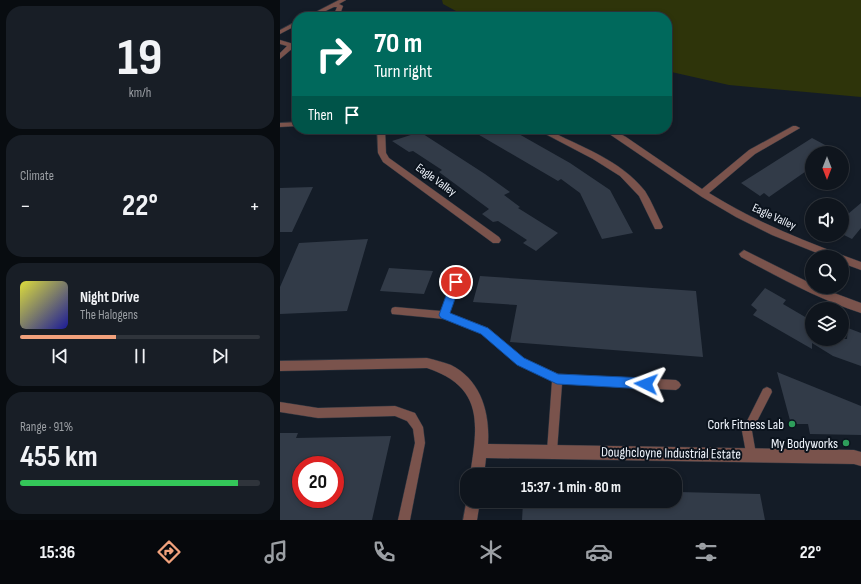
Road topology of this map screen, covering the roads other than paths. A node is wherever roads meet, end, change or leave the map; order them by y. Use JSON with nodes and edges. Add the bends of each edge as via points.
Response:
{"nodes":[{"id":1,"x":343,"y":0,"type":"edge"},
{"id":2,"x":334,"y":4,"type":"junction"},
{"id":3,"x":319,"y":12,"type":"edge"},
{"id":4,"x":338,"y":12,"type":"edge"},
{"id":5,"x":292,"y":26,"type":"edge"},
{"id":6,"x":280,"y":32,"type":"edge"},
{"id":7,"x":280,"y":42,"type":"edge"},
{"id":8,"x":292,"y":45,"type":"edge"},
{"id":9,"x":292,"y":48,"type":"edge"},
{"id":10,"x":280,"y":57,"type":"edge"},
{"id":11,"x":292,"y":124,"type":"edge"},
{"id":12,"x":280,"y":125,"type":"edge"},
{"id":13,"x":796,"y":128,"type":"dead end"},
{"id":14,"x":381,"y":134,"type":"edge"},
{"id":15,"x":549,"y":134,"type":"edge"},
{"id":16,"x":615,"y":134,"type":"edge"},
{"id":17,"x":704,"y":192,"type":"junction"},
{"id":18,"x":658,"y":228,"type":"dead end"},
{"id":19,"x":496,"y":240,"type":"dead end"},
{"id":20,"x":819,"y":250,"type":"edge"},
{"id":21,"x":744,"y":254,"type":"dead end"},
{"id":22,"x":849,"y":262,"type":"edge"},
{"id":23,"x":861,"y":266,"type":"edge"},
{"id":24,"x":456,"y":282,"type":"dead end"},
{"id":25,"x":861,"y":308,"type":"edge"},
{"id":26,"x":395,"y":311,"type":"dead end"},
{"id":27,"x":444,"y":315,"type":"junction"},
{"id":28,"x":280,"y":366,"type":"edge"},
{"id":29,"x":557,"y":379,"type":"junction"},
{"id":30,"x":676,"y":385,"type":"dead end"},
{"id":31,"x":767,"y":392,"type":"dead end"},
{"id":32,"x":280,"y":407,"type":"edge"},
{"id":33,"x":482,"y":451,"type":"junction"},
{"id":34,"x":552,"y":451,"type":"junction"},
{"id":35,"x":751,"y":454,"type":"junction"},
{"id":36,"x":861,"y":459,"type":"edge"},
{"id":37,"x":479,"y":468,"type":"edge"},
{"id":38,"x":472,"y":508,"type":"edge"},
{"id":39,"x":404,"y":520,"type":"edge"},
{"id":40,"x":470,"y":520,"type":"edge"}],
"edges":[{"from":1,"to":2,"type":"street"},
{"from":2,"to":3,"type":"street"},
{"from":2,"to":4,"type":"street","via":[[340,6]]},
{"from":5,"to":6,"type":"street"},
{"from":7,"to":8,"type":"street"},
{"from":9,"to":10,"type":"street"},
{"from":11,"to":12,"type":"street"},
{"from":13,"to":17,"type":"street","via":[[752,152]]},
{"from":14,"to":19,"type":"street","name":"Eagle Valley","via":[[382,153],[386,160]]},
{"from":15,"to":18,"type":"street","via":[[608,165],[630,180],[641,194]]},
{"from":16,"to":17,"type":"street","name":"Eagle Valley"},
{"from":17,"to":20,"type":"street","name":"Eagle Valley","via":[[738,214],[780,235]]},
{"from":21,"to":25,"type":"street","via":[[796,281]]},
{"from":22,"to":23,"type":"street"},
{"from":24,"to":27,"type":"lane"},
{"from":26,"to":27,"type":"lane"},
{"from":27,"to":29,"type":"lane","via":[[485,331],[520,361]]},
{"from":28,"to":33,"type":"street","via":[[427,363],[441,366],[465,380],[479,405],[483,435]]},
{"from":29,"to":30,"type":"lane"},
{"from":29,"to":34,"type":"lane"},
{"from":31,"to":35,"type":"lane","via":[[747,431]]},
{"from":32,"to":39,"type":"lane","via":[[318,413],[395,411],[411,417],[418,427],[420,443]]},
{"from":33,"to":34,"type":"street","name":"Doughcloyne Industrial Estate"},
{"from":33,"to":37,"type":"street"},
{"from":34,"to":35,"type":"street","name":"Doughcloyne Industrial Estate"},
{"from":35,"to":36,"type":"street","name":"Doughcloyne Industrial Estate"},
{"from":38,"to":40,"type":"street"}]}
